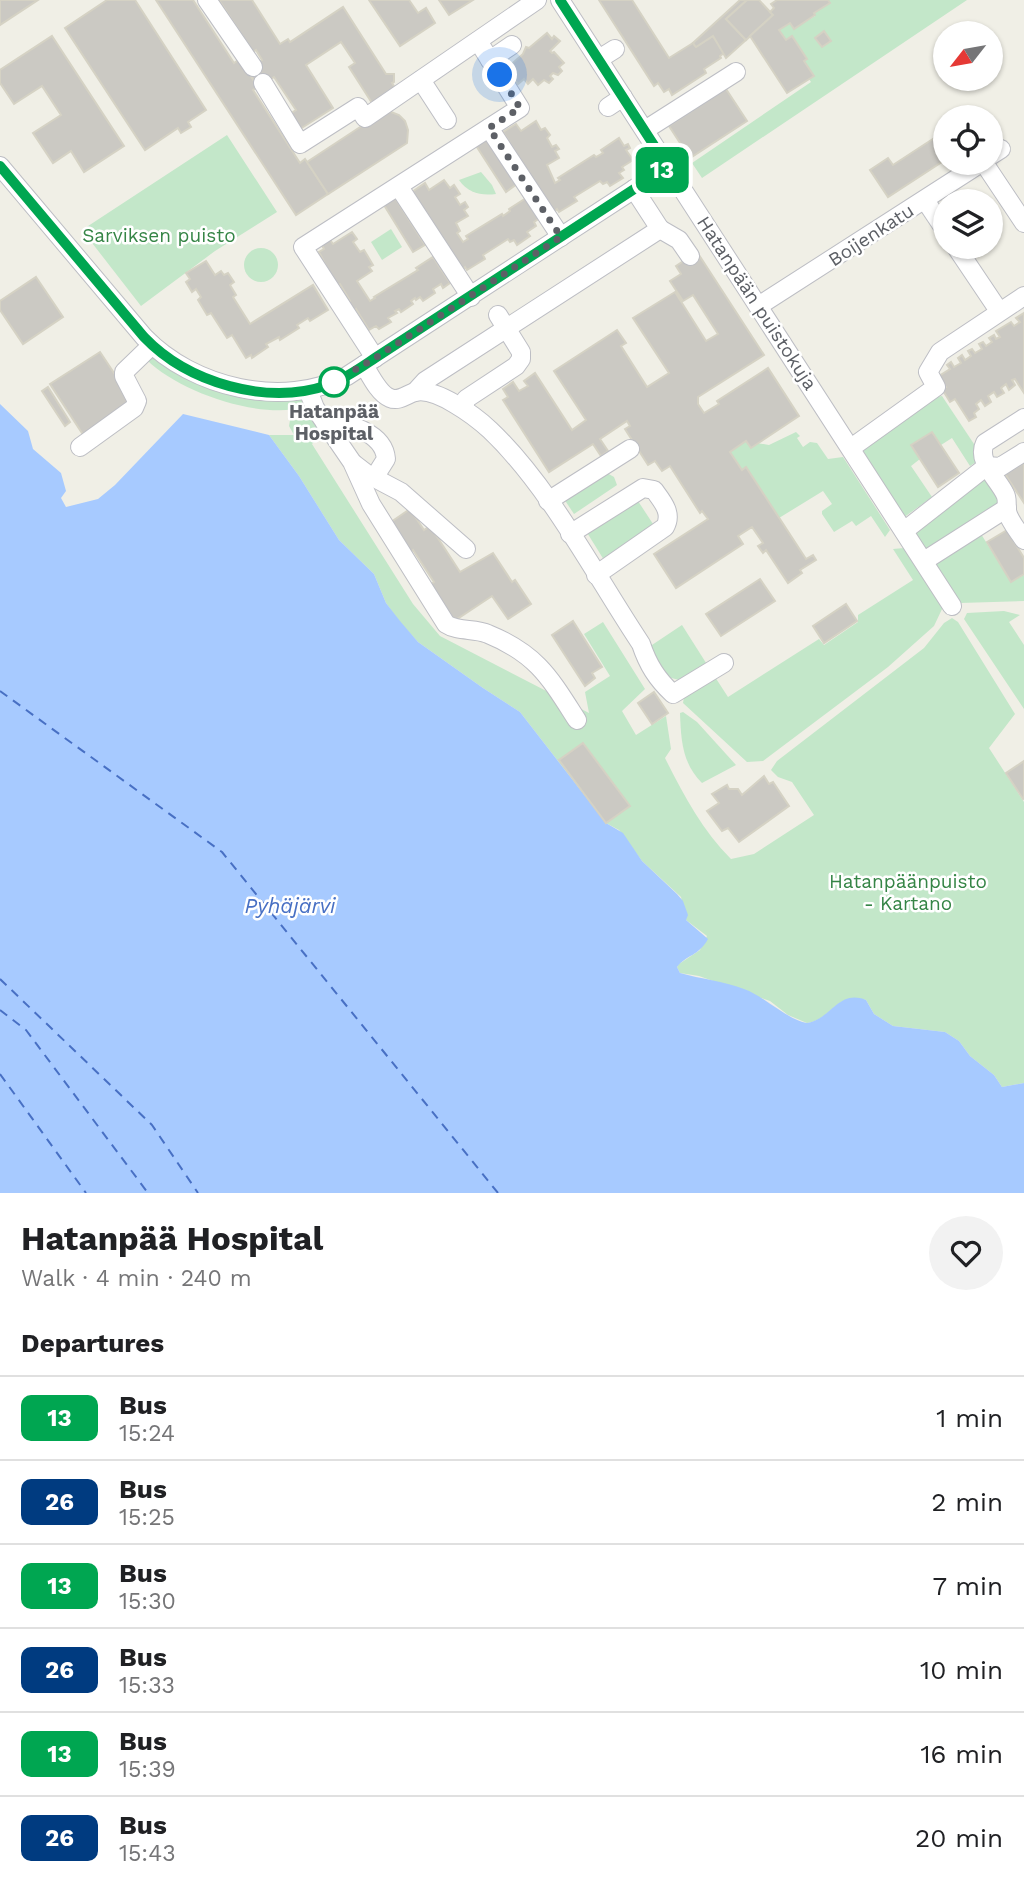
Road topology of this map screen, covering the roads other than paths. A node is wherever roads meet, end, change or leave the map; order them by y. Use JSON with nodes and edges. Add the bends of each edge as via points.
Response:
{"nodes":[{"id":1,"x":207,"y":0,"type":"edge"},
{"id":2,"x":537,"y":0,"type":"edge"},
{"id":3,"x":560,"y":0,"type":"edge"},
{"id":4,"x":478,"y":41,"type":"junction"},
{"id":5,"x":512,"y":45,"type":"dead end"},
{"id":6,"x":615,"y":49,"type":"dead end"},
{"id":7,"x":599,"y":59,"type":"junction"},
{"id":8,"x":490,"y":60,"type":"junction"},
{"id":9,"x":253,"y":66,"type":"dead end"},
{"id":10,"x":736,"y":72,"type":"dead end"},
{"id":11,"x":421,"y":80,"type":"junction"},
{"id":12,"x":263,"y":83,"type":"dead end"},
{"id":13,"x":447,"y":120,"type":"dead end"},
{"id":14,"x":489,"y":128,"type":"junction"},
{"id":15,"x":645,"y":130,"type":"junction"},
{"id":16,"x":0,"y":166,"type":"edge"},
{"id":17,"x":668,"y":167,"type":"junction"},
{"id":18,"x":964,"y":175,"type":"edge"},
{"id":19,"x":990,"y":175,"type":"edge"},
{"id":20,"x":399,"y":187,"type":"junction"},
{"id":21,"x":634,"y":189,"type":"junction"},
{"id":22,"x":925,"y":200,"type":"junction"},
{"id":23,"x":933,"y":212,"type":"edge"},
{"id":24,"x":1024,"y":223,"type":"edge"},
{"id":25,"x":660,"y":229,"type":"junction"},
{"id":26,"x":561,"y":237,"type":"junction"},
{"id":27,"x":690,"y":256,"type":"dead end"},
{"id":28,"x":964,"y":259,"type":"edge"},
{"id":29,"x":1024,"y":296,"type":"edge"},
{"id":30,"x":471,"y":297,"type":"junction"},
{"id":31,"x":760,"y":305,"type":"junction"},
{"id":32,"x":999,"y":311,"type":"junction"},
{"id":33,"x":502,"y":321,"type":"junction"},
{"id":34,"x":152,"y":345,"type":"junction"},
{"id":35,"x":370,"y":362,"type":"junction"},
{"id":36,"x":308,"y":390,"type":"junction"},
{"id":37,"x":415,"y":392,"type":"junction"},
{"id":38,"x":464,"y":408,"type":"junction"},
{"id":39,"x":1024,"y":418,"type":"edge"},
{"id":40,"x":325,"y":423,"type":"junction"},
{"id":41,"x":80,"y":447,"type":"dead end"},
{"id":42,"x":851,"y":448,"type":"junction"},
{"id":43,"x":630,"y":449,"type":"dead end"},
{"id":44,"x":1024,"y":452,"type":"edge"},
{"id":45,"x":352,"y":462,"type":"junction"},
{"id":46,"x":987,"y":466,"type":"junction"},
{"id":47,"x":374,"y":478,"type":"junction"},
{"id":48,"x":548,"y":501,"type":"junction"},
{"id":49,"x":1007,"y":508,"type":"junction"},
{"id":50,"x":904,"y":531,"type":"junction"},
{"id":51,"x":570,"y":534,"type":"junction"},
{"id":52,"x":1024,"y":540,"type":"edge"},
{"id":53,"x":466,"y":549,"type":"dead end"},
{"id":54,"x":923,"y":561,"type":"junction"},
{"id":55,"x":596,"y":575,"type":"junction"},
{"id":56,"x":953,"y":606,"type":"dead end"},
{"id":57,"x":724,"y":663,"type":"dead end"},
{"id":58,"x":577,"y":720,"type":"dead end"}],
"edges":[{"from":1,"to":9,"type":"street"},
{"from":2,"to":4,"type":"street"},
{"from":3,"to":7,"type":"street","name":"Hatanpään puistokuja"},
{"from":4,"to":8,"type":"street"},
{"from":4,"to":11,"type":"street"},
{"from":5,"to":8,"type":"street"},
{"from":6,"to":7,"type":"street"},
{"from":7,"to":15,"type":"street","name":"Hatanpään puistokuja","via":[[616,102]]},
{"from":8,"to":14,"type":"street","via":[[520,108]]},
{"from":10,"to":15,"type":"street"},
{"from":11,"to":12,"type":"street","via":[[365,118],[358,107],[300,144]]},
{"from":11,"to":13,"type":"street"},
{"from":14,"to":20,"type":"street"},
{"from":14,"to":26,"type":"street"},
{"from":15,"to":17,"type":"street","name":"Hatanpään puistokuja"},
{"from":16,"to":34,"type":"street"},
{"from":17,"to":21,"type":"street"},
{"from":17,"to":31,"type":"street","name":"Hatanpään puistokuja"},
{"from":18,"to":22,"type":"street","name":"Boijenkatu"},
{"from":19,"to":24,"type":"street"},
{"from":20,"to":30,"type":"street"},
{"from":20,"to":35,"type":"street","via":[[303,247]]},
{"from":21,"to":25,"type":"street"},
{"from":21,"to":26,"type":"street"},
{"from":22,"to":23,"type":"street"},
{"from":22,"to":31,"type":"street","name":"Boijenkatu"},
{"from":25,"to":27,"type":"street","via":[[679,240]]},
{"from":25,"to":33,"type":"street"},
{"from":26,"to":30,"type":"street"},
{"from":28,"to":32,"type":"street"},
{"from":29,"to":32,"type":"street"},
{"from":30,"to":35,"type":"street"},
{"from":31,"to":42,"type":"street","name":"Hatanpään puistokuja"},
{"from":32,"to":42,"type":"street","via":[[940,352],[928,372],[936,387]]},
{"from":33,"to":37,"type":"street"},
{"from":33,"to":38,"type":"street","via":[[521,352],[519,363],[469,396]]},
{"from":34,"to":36,"type":"street","via":[[206,379],[262,391]]},
{"from":34,"to":41,"type":"street","via":[[124,372],[137,401],[134,408]]},
{"from":35,"to":36,"type":"street","via":[[337,381]]},
{"from":35,"to":37,"type":"street","via":[[387,397],[396,400]]},
{"from":36,"to":40,"type":"street"},
{"from":37,"to":38,"type":"street"},
{"from":38,"to":48,"type":"street","via":[[514,455]]},
{"from":39,"to":46,"type":"street","via":[[985,443]]},
{"from":40,"to":45,"type":"street"},
{"from":40,"to":47,"type":"street","via":[[345,424],[380,443],[386,459]]},
{"from":42,"to":50,"type":"street","name":"Hatanpään puistokuja"},
{"from":43,"to":48,"type":"street"},
{"from":44,"to":46,"type":"street","via":[[1000,467]]},
{"from":45,"to":47,"type":"street"},
{"from":45,"to":58,"type":"street","via":[[371,504],[446,624],[485,632],[522,650],[548,675]]},
{"from":46,"to":49,"type":"street","via":[[1006,495]]},
{"from":46,"to":50,"type":"street"},
{"from":47,"to":53,"type":"street","via":[[401,492]]},
{"from":48,"to":51,"type":"street"},
{"from":49,"to":52,"type":"street"},
{"from":49,"to":54,"type":"street"},
{"from":50,"to":54,"type":"street","name":"Hatanpään puistokuja"},
{"from":51,"to":55,"type":"street"},
{"from":51,"to":55,"type":"street","via":[[643,488],[654,490],[666,507],[665,527]]},
{"from":54,"to":56,"type":"street","name":"Hatanpään puistokuja"},
{"from":55,"to":57,"type":"street","via":[[641,644],[657,679],[673,694]]}]}
